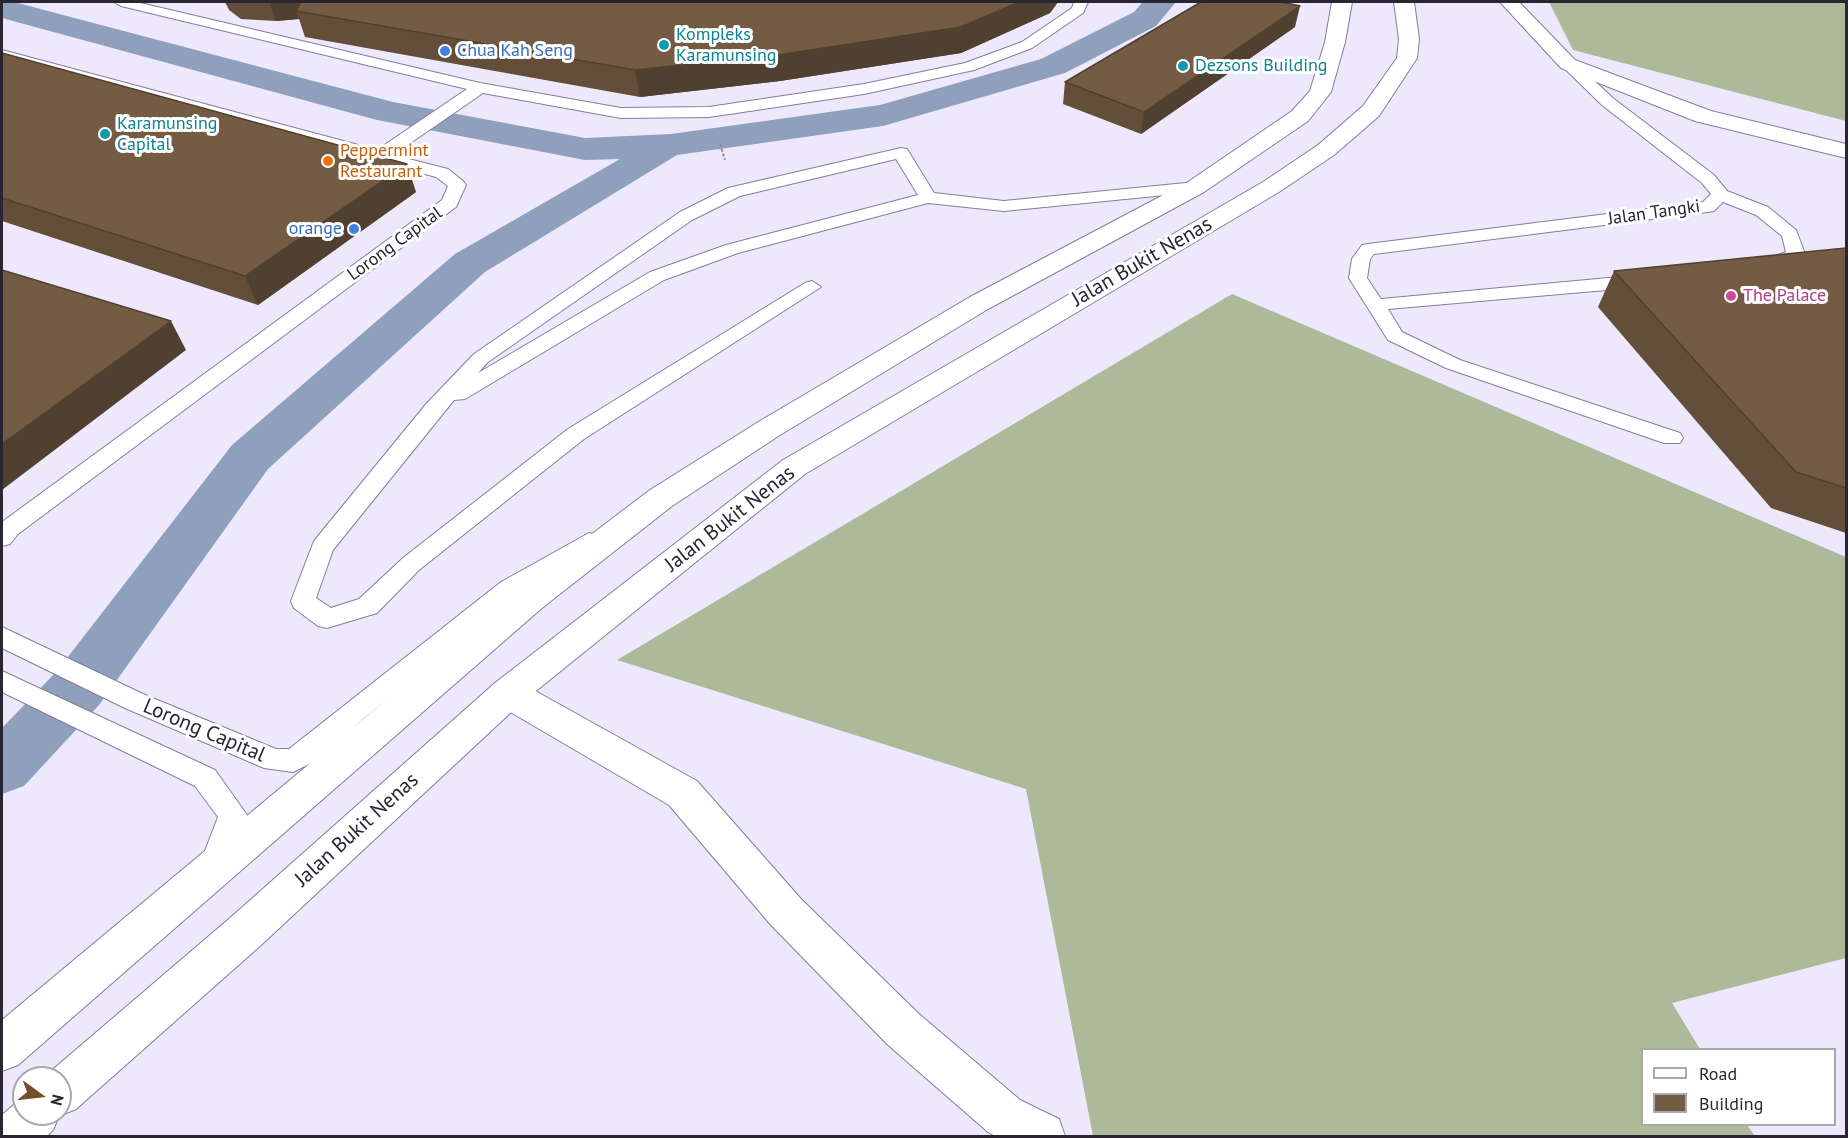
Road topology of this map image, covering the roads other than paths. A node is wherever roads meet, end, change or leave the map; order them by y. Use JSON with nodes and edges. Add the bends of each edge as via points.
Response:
{"nodes":[{"id":1,"x":121,"y":2,"type":"edge"},
{"id":2,"x":1081,"y":2,"type":"edge"},
{"id":3,"x":1404,"y":2,"type":"edge"},
{"id":4,"x":1509,"y":2,"type":"edge"},
{"id":5,"x":1340,"y":4,"type":"edge"},
{"id":6,"x":2,"y":54,"type":"edge"},
{"id":7,"x":1568,"y":64,"type":"junction"},
{"id":8,"x":480,"y":88,"type":"junction"},
{"id":9,"x":1846,"y":151,"type":"edge"},
{"id":10,"x":381,"y":156,"type":"junction"},
{"id":11,"x":1196,"y":187,"type":"junction"},
{"id":12,"x":1721,"y":195,"type":"junction"},
{"id":13,"x":928,"y":198,"type":"junction"},
{"id":14,"x":1754,"y":271,"type":"edge"},
{"id":15,"x":1659,"y":280,"type":"edge"},
{"id":16,"x":812,"y":287,"type":"dead end"},
{"id":17,"x":1373,"y":305,"type":"junction"},
{"id":18,"x":434,"y":408,"type":"junction"},
{"id":19,"x":1672,"y":438,"type":"dead end"},
{"id":20,"x":661,"y":498,"type":"junction"},
{"id":21,"x":4,"y":533,"type":"edge"},
{"id":22,"x":2,"y":637,"type":"edge"},
{"id":23,"x":2,"y":681,"type":"edge"},
{"id":24,"x":508,"y":693,"type":"junction"},
{"id":25,"x":215,"y":865,"type":"junction"},
{"id":26,"x":2,"y":1049,"type":"edge"},
{"id":27,"x":72,"y":1083,"type":"edge"},
{"id":28,"x":25,"y":1126,"type":"edge"},
{"id":29,"x":13,"y":1137,"type":"edge"},
{"id":30,"x":1042,"y":1137,"type":"edge"}],
"edges":[{"from":1,"to":8,"type":"lane"},
{"from":2,"to":8,"type":"lane","via":[[1078,10],[1027,45],[969,67],[864,89],[709,112],[621,113]]},
{"from":3,"to":24,"type":"main road","name":"Jalan Bukit Nenas","via":[[1409,39],[1407,58],[1371,111],[1326,150],[1271,187],[794,467]]},
{"from":4,"to":7,"type":"main road","name":"Jalan Tangki"},
{"from":5,"to":11,"type":"main road","name":"Jalan Bukit Nenas","via":[[1320,92],[1300,116]]},
{"from":6,"to":10,"type":"lane","name":"Lorong Capital"},
{"from":7,"to":9,"type":"main road","via":[[1703,116]]},
{"from":7,"to":12,"type":"lane","name":"Jalan Tangki","via":[[1608,102],[1708,179]]},
{"from":8,"to":10,"type":"lane"},
{"from":10,"to":21,"type":"lane","name":"Lorong Capital","via":[[442,173],[457,185],[450,203]]},
{"from":11,"to":13,"type":"lane","via":[[1004,206]]},
{"from":11,"to":20,"type":"main road","name":"Jalan Bukit Nenas","via":[[979,303]]},
{"from":12,"to":14,"type":"lane","via":[[1762,210],[1790,234],[1796,254]]},
{"from":12,"to":17,"type":"lane","name":"Jalan Tangki","via":[[1708,207],[1368,249],[1361,260],[1358,278]]},
{"from":13,"to":18,"type":"lane","via":[[732,249],[657,276]]},
{"from":13,"to":18,"type":"lane","via":[[901,153],[734,192],[686,216],[481,358]]},
{"from":15,"to":17,"type":"lane"},
{"from":16,"to":18,"type":"lane","via":[[576,434],[411,564],[368,606],[327,619],[303,601],[322,547]]},
{"from":17,"to":19,"type":"lane","via":[[1395,336],[1453,364]]},
{"from":20,"to":22,"type":"lane","name":"Lorong Capital","via":[[510,588],[293,761],[274,760],[134,701]]},
{"from":20,"to":25,"type":"main road","name":"Jalan Bukit Nenas","via":[[530,599]]},
{"from":23,"to":25,"type":"lane","name":"Lorong Capital","via":[[205,778],[233,815]]},
{"from":24,"to":27,"type":"main road","name":"Jalan Bukit Nenas"},
{"from":24,"to":30,"type":"main road","via":[[682,793],[786,912],[903,1029],[1004,1116]]},
{"from":25,"to":26,"type":"main road","name":"Jalan Bukit Nenas"},
{"from":28,"to":29,"type":"main road"}]}
